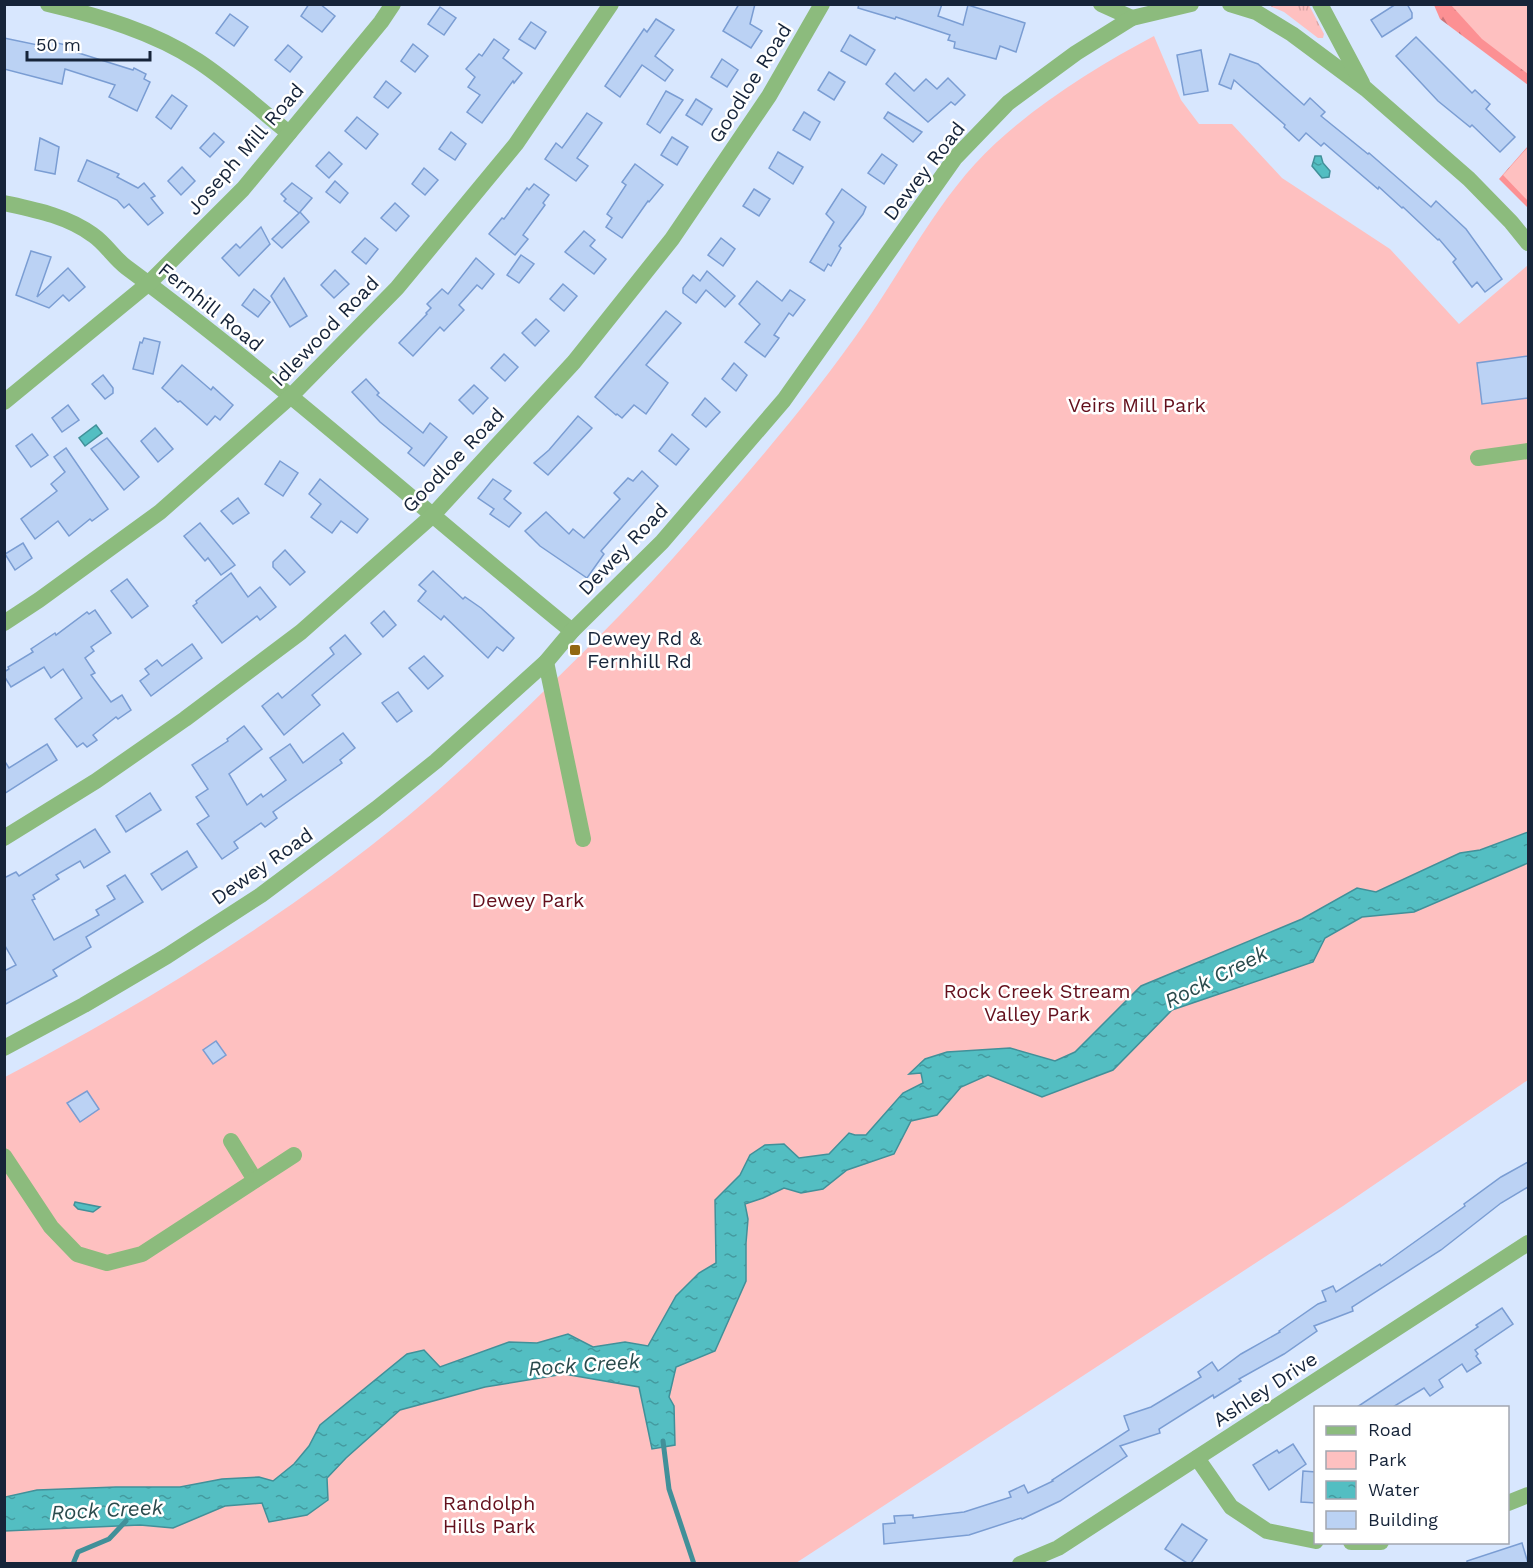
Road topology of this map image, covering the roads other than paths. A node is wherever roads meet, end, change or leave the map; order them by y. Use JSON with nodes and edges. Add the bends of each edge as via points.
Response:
{"nodes":[{"id":1,"x":48,"y":4,"type":"edge"},
{"id":2,"x":393,"y":4,"type":"edge"},
{"id":3,"x":611,"y":4,"type":"edge"},
{"id":4,"x":822,"y":4,"type":"edge"},
{"id":5,"x":1101,"y":4,"type":"edge"},
{"id":6,"x":1191,"y":4,"type":"edge"},
{"id":7,"x":1230,"y":4,"type":"edge"},
{"id":8,"x":1320,"y":4,"type":"edge"},
{"id":9,"x":1132,"y":18,"type":"junction"},
{"id":10,"x":1365,"y":89,"type":"junction"},
{"id":11,"x":289,"y":133,"type":"junction"},
{"id":12,"x":4,"y":203,"type":"edge"},
{"id":13,"x":1528,"y":243,"type":"edge"},
{"id":14,"x":149,"y":283,"type":"junction"},
{"id":15,"x":290,"y":397,"type":"junction"},
{"id":16,"x":4,"y":402,"type":"edge"},
{"id":17,"x":1528,"y":451,"type":"edge"},
{"id":18,"x":1478,"y":458,"type":"dead end"},
{"id":19,"x":432,"y":516,"type":"junction"},
{"id":20,"x":4,"y":623,"type":"edge"},
{"id":21,"x":572,"y":631,"type":"junction"},
{"id":22,"x":546,"y":662,"type":"junction"},
{"id":23,"x":4,"y":838,"type":"edge"},
{"id":24,"x":584,"y":838,"type":"dead end"},
{"id":25,"x":4,"y":1048,"type":"edge"},
{"id":26,"x":231,"y":1141,"type":"dead end"},
{"id":27,"x":294,"y":1155,"type":"dead end"},
{"id":28,"x":4,"y":1156,"type":"edge"},
{"id":29,"x":255,"y":1180,"type":"junction"},
{"id":30,"x":1528,"y":1243,"type":"edge"},
{"id":31,"x":1197,"y":1458,"type":"junction"},
{"id":32,"x":1528,"y":1495,"type":"edge"},
{"id":33,"x":1509,"y":1503,"type":"edge"},
{"id":34,"x":1314,"y":1541,"type":"edge"},
{"id":35,"x":1020,"y":1563,"type":"edge"}],
"edges":[{"from":1,"to":11,"type":"street","via":[[157,39],[199,61]]},
{"from":2,"to":11,"type":"street","name":"Joseph Mill Road"},
{"from":3,"to":15,"type":"street","name":"Idlewood Road","via":[[516,144],[397,288]]},
{"from":4,"to":19,"type":"street","name":"Goodloe Road","via":[[769,96],[672,239],[574,362]]},
{"from":5,"to":9,"type":"street"},
{"from":6,"to":9,"type":"street","name":"Dewey Road"},
{"from":7,"to":10,"type":"street","via":[[1256,12],[1292,34]]},
{"from":8,"to":10,"type":"street"},
{"from":9,"to":21,"type":"street","name":"Dewey Road","via":[[1008,103],[955,158],[784,400],[662,542]]},
{"from":10,"to":13,"type":"street","via":[[1469,179]]},
{"from":11,"to":14,"type":"street","name":"Joseph Mill Road","via":[[243,189]]},
{"from":12,"to":14,"type":"street","name":"Fernhill Road","via":[[52,213],[94,236],[123,265]]},
{"from":14,"to":15,"type":"street","name":"Fernhill Road"},
{"from":14,"to":16,"type":"street","name":"Joseph Mill Road"},
{"from":15,"to":19,"type":"street","name":"Fernhill Road"},
{"from":15,"to":20,"type":"street","name":"Idlewood Road","via":[[160,512]]},
{"from":17,"to":18,"type":"street"},
{"from":19,"to":21,"type":"street","name":"Fernhill Road"},
{"from":19,"to":23,"type":"street","name":"Goodloe Road","via":[[301,632],[96,781]]},
{"from":21,"to":22,"type":"street","name":"Dewey Road"},
{"from":22,"to":24,"type":"street"},
{"from":22,"to":25,"type":"street","name":"Dewey Road","via":[[436,761],[261,895],[167,956]]},
{"from":26,"to":29,"type":"street"},
{"from":27,"to":29,"type":"street"},
{"from":28,"to":29,"type":"street","via":[[51,1227],[76,1254],[107,1263],[142,1254]]},
{"from":30,"to":31,"type":"street","name":"Ashley Drive"},
{"from":31,"to":34,"type":"street","via":[[1231,1507],[1267,1531]]},
{"from":31,"to":35,"type":"street","name":"Ashley Drive","via":[[1058,1548]]},
{"from":32,"to":33,"type":"street"}]}
